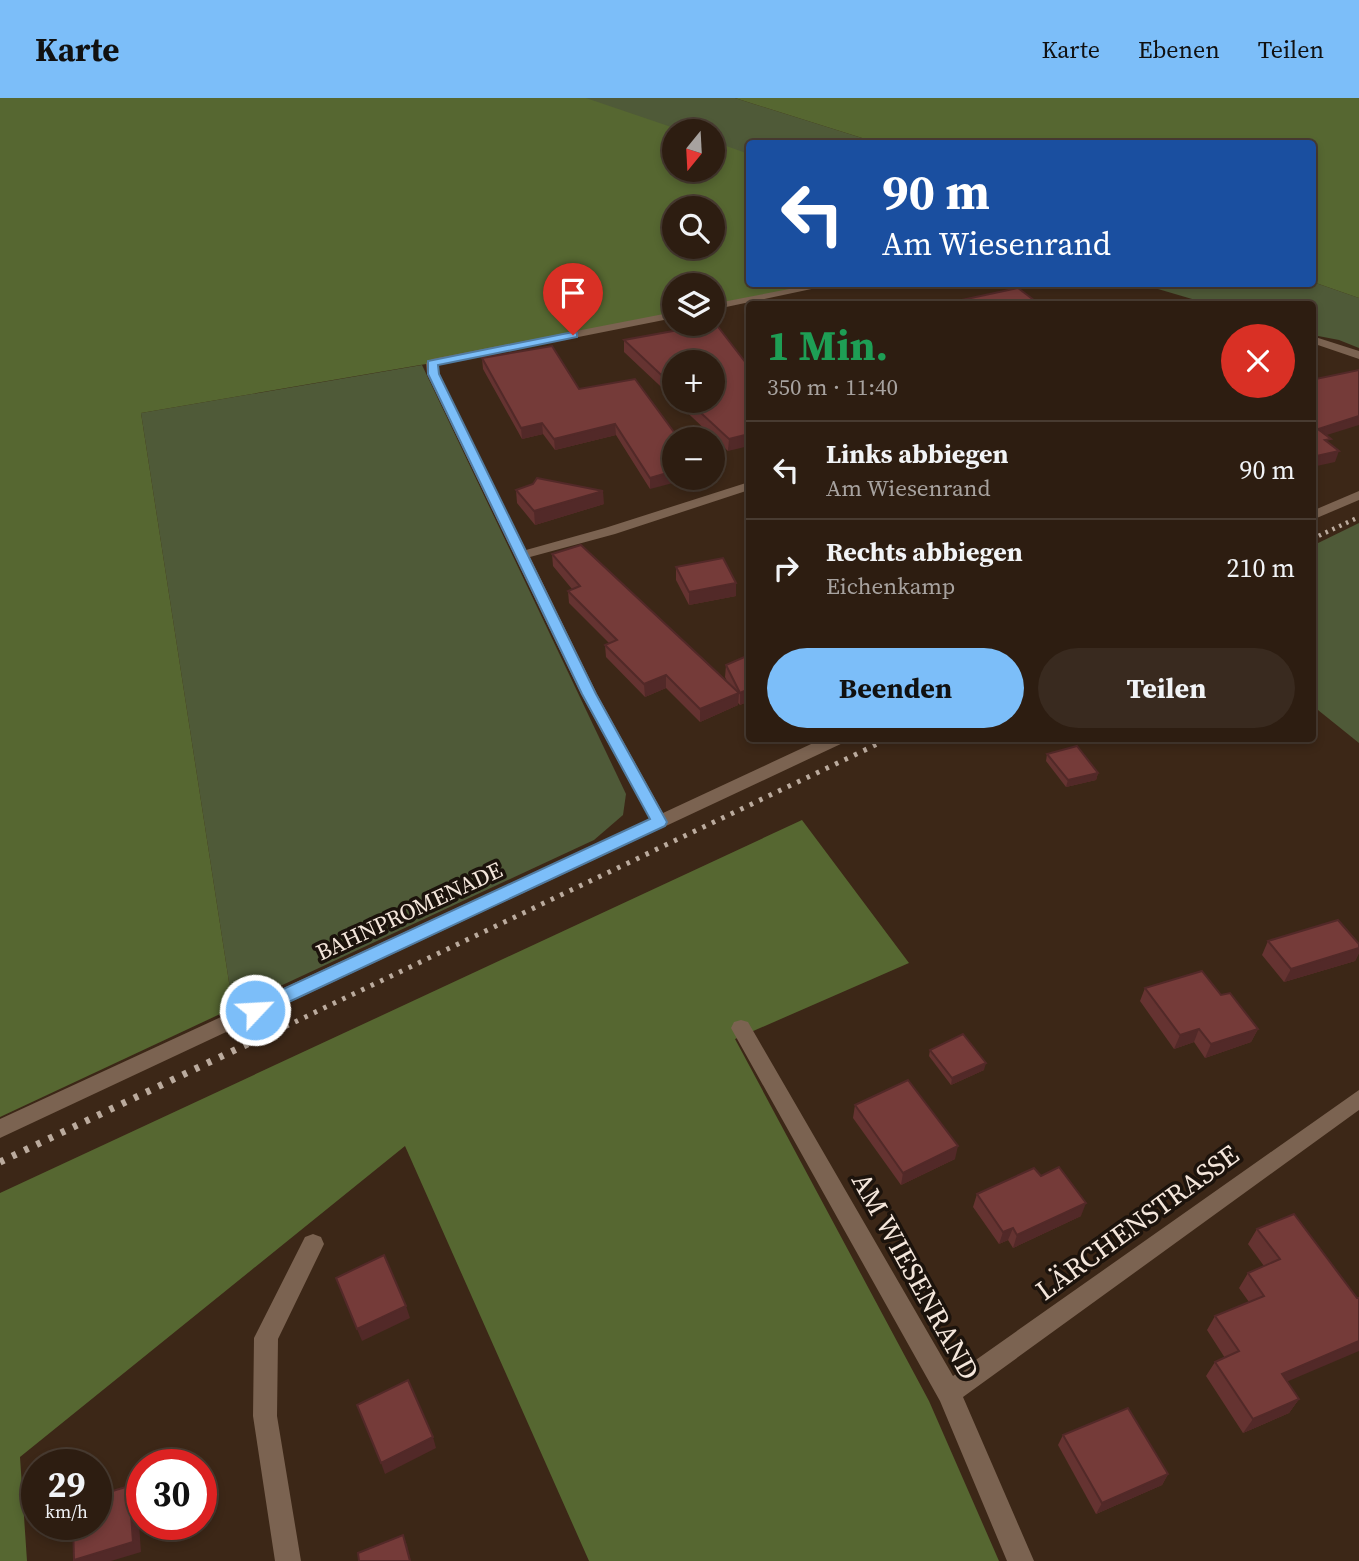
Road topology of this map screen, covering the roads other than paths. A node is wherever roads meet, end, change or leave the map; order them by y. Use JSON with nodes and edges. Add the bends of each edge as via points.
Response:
{"nodes":[{"id":1,"x":814,"y":287,"type":"edge"},
{"id":2,"x":725,"y":304,"type":"edge"},
{"id":3,"x":662,"y":317,"type":"edge"},
{"id":4,"x":1316,"y":340,"type":"edge"},
{"id":5,"x":1359,"y":355,"type":"edge"},
{"id":6,"x":746,"y":487,"type":"edge"},
{"id":7,"x":1359,"y":495,"type":"edge"},
{"id":8,"x":1316,"y":514,"type":"edge"},
{"id":9,"x":522,"y":555,"type":"junction"},
{"id":10,"x":830,"y":742,"type":"edge"},
{"id":11,"x":660,"y":822,"type":"junction"},
{"id":12,"x":741,"y":1028,"type":"dead end"},
{"id":13,"x":1359,"y":1099,"type":"edge"},
{"id":14,"x":0,"y":1129,"type":"edge"},
{"id":15,"x":313,"y":1244,"type":"dead end"},
{"id":16,"x":950,"y":1394,"type":"junction"},
{"id":17,"x":288,"y":1561,"type":"edge"},
{"id":18,"x":1021,"y":1561,"type":"edge"}],
"edges":[{"from":1,"to":2,"type":"street"},
{"from":3,"to":9,"type":"street","via":[[432,363],[433,374]]},
{"from":4,"to":5,"type":"street"},
{"from":6,"to":9,"type":"street"},
{"from":7,"to":8,"type":"street"},
{"from":9,"to":11,"type":"street","via":[[589,694]]},
{"from":10,"to":11,"type":"street","name":"BAHNPROMENADE"},
{"from":11,"to":14,"type":"street","name":"BAHNPROMENADE"},
{"from":12,"to":16,"type":"street","name":"AM WIESENRAND"},
{"from":13,"to":16,"type":"street","name":"LÄRCHENSTRASSE"},
{"from":15,"to":17,"type":"street","via":[[266,1338],[265,1416]]},
{"from":16,"to":18,"type":"street","name":"AM WIESENRAND"}]}
